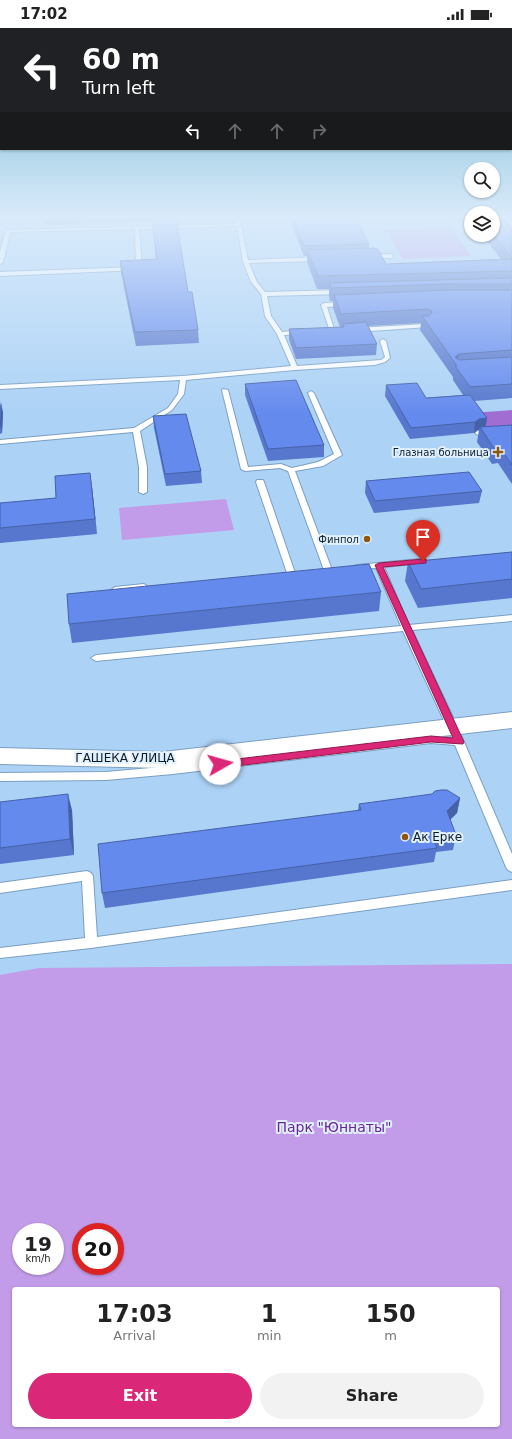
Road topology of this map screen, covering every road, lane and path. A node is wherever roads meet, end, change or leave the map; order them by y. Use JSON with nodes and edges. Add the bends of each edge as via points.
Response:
{"nodes":[{"id":1,"x":254,"y":282,"type":"edge"},
{"id":2,"x":352,"y":292,"type":"edge"},
{"id":3,"x":264,"y":294,"type":"junction"},
{"id":4,"x":354,"y":303,"type":"edge"},
{"id":5,"x":426,"y":326,"type":"edge"},
{"id":6,"x":340,"y":330,"type":"edge"},
{"id":7,"x":348,"y":330,"type":"edge"},
{"id":8,"x":325,"y":331,"type":"edge"},
{"id":9,"x":333,"y":331,"type":"junction"},
{"id":10,"x":310,"y":332,"type":"edge"},
{"id":11,"x":280,"y":334,"type":"junction"},
{"id":12,"x":383,"y":341,"type":"dead end"},
{"id":13,"x":294,"y":368,"type":"junction"},
{"id":14,"x":183,"y":378,"type":"junction"},
{"id":15,"x":0,"y":387,"type":"edge"},
{"id":16,"x":225,"y":390,"type":"dead end"},
{"id":17,"x":311,"y":393,"type":"dead end"},
{"id":18,"x":136,"y":430,"type":"junction"},
{"id":19,"x":512,"y":430,"type":"edge"},
{"id":20,"x":478,"y":433,"type":"edge"},
{"id":21,"x":0,"y":442,"type":"edge"},
{"id":22,"x":291,"y":470,"type":"junction"},
{"id":23,"x":260,"y":482,"type":"dead end"},
{"id":24,"x":143,"y":492,"type":"dead end"},
{"id":25,"x":426,"y":561,"type":"edge"},
{"id":26,"x":379,"y":565,"type":"junction"},
{"id":27,"x":350,"y":568,"type":"edge"},
{"id":28,"x":328,"y":570,"type":"edge"},
{"id":29,"x":290,"y":573,"type":"edge"},
{"id":30,"x":155,"y":586,"type":"edge"},
{"id":31,"x":115,"y":590,"type":"edge"},
{"id":32,"x":512,"y":618,"type":"edge"},
{"id":33,"x":406,"y":628,"type":"junction"},
{"id":34,"x":96,"y":658,"type":"dead end"},
{"id":35,"x":512,"y":720,"type":"edge"},
{"id":36,"x":456,"y":735,"type":"junction"},
{"id":37,"x":0,"y":756,"type":"edge"},
{"id":38,"x":0,"y":777,"type":"edge"},
{"id":39,"x":512,"y":867,"type":"edge"},
{"id":40,"x":512,"y":885,"type":"edge"},
{"id":41,"x":0,"y":888,"type":"edge"},
{"id":42,"x":91,"y":943,"type":"junction"},
{"id":43,"x":0,"y":953,"type":"edge"}],
"edges":[{"from":1,"to":3,"type":"lane"},
{"from":2,"to":3,"type":"lane"},
{"from":3,"to":11,"type":"lane","via":[[268,316]]},
{"from":4,"to":9,"type":"lane","via":[[324,305]]},
{"from":5,"to":7,"type":"lane"},
{"from":6,"to":9,"type":"lane"},
{"from":8,"to":9,"type":"lane"},
{"from":10,"to":11,"type":"lane"},
{"from":11,"to":13,"type":"lane"},
{"from":12,"to":13,"type":"lane","via":[[388,357],[383,361]]},
{"from":13,"to":14,"type":"lane"},
{"from":14,"to":15,"type":"lane"},
{"from":14,"to":18,"type":"lane","via":[[181,394],[170,410]]},
{"from":16,"to":22,"type":"lane","via":[[245,469],[280,466]]},
{"from":17,"to":22,"type":"lane","via":[[338,455],[320,464]]},
{"from":18,"to":21,"type":"lane"},
{"from":18,"to":24,"type":"lane","via":[[143,467]]},
{"from":19,"to":20,"type":"lane"},
{"from":22,"to":28,"type":"lane"},
{"from":23,"to":29,"type":"lane"},
{"from":25,"to":26,"type":"lane"},
{"from":26,"to":27,"type":"lane"},
{"from":26,"to":33,"type":"lane"},
{"from":30,"to":31,"type":"lane"},
{"from":32,"to":33,"type":"lane"},
{"from":33,"to":34,"type":"lane"},
{"from":33,"to":36,"type":"lane"},
{"from":35,"to":36,"type":"main road","name":"ГАШЕКА УЛИЦА"},
{"from":36,"to":37,"type":"main road","name":"ГАШЕКА УЛИЦА","via":[[163,760]]},
{"from":36,"to":38,"type":"lane","via":[[173,770],[106,776]]},
{"from":36,"to":39,"type":"lane"},
{"from":40,"to":42,"type":"lane"},
{"from":41,"to":42,"type":"lane","via":[[87,876]]},
{"from":42,"to":43,"type":"lane"}]}
